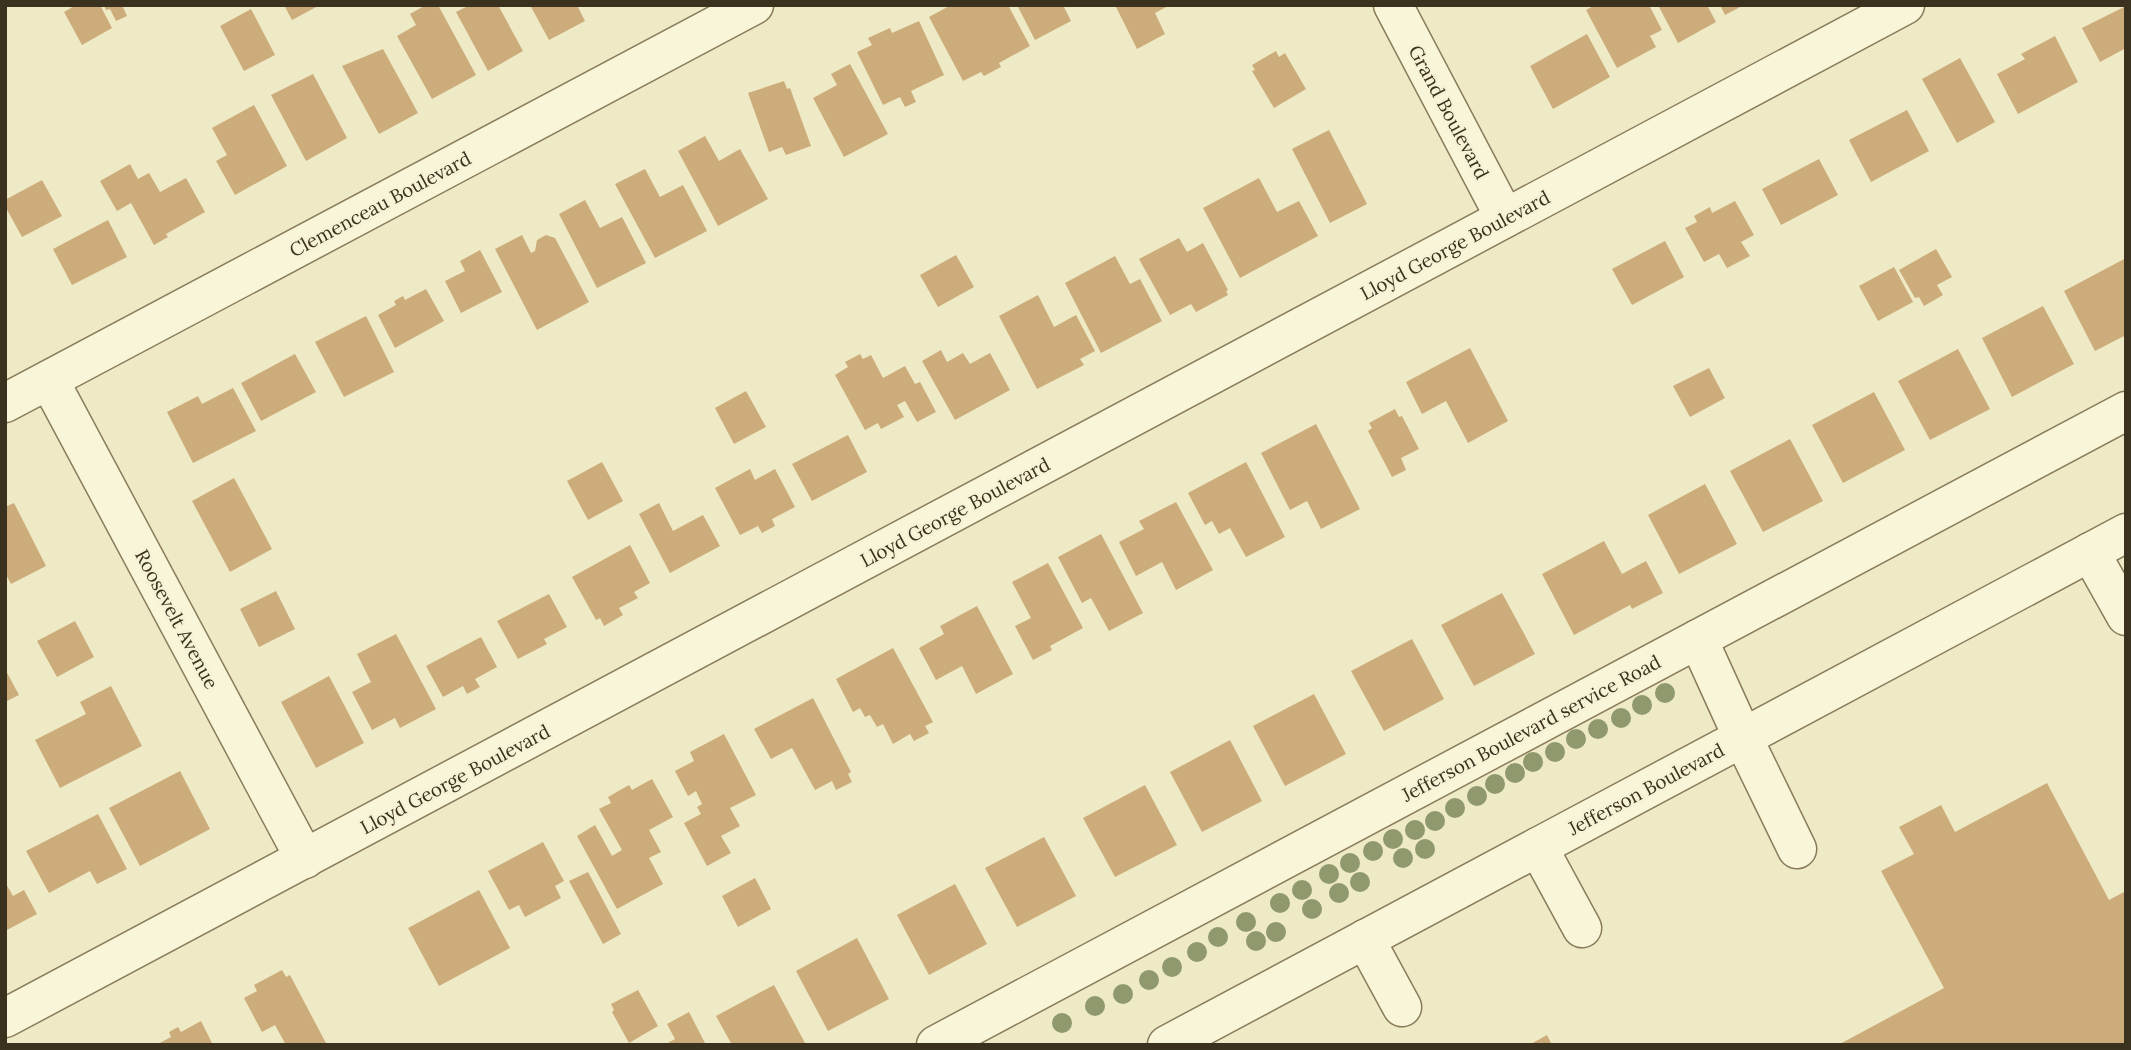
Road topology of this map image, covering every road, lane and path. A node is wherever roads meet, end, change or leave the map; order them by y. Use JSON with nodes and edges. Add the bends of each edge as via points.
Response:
{"nodes":[{"id":1,"x":754,"y":5,"type":"edge"},
{"id":2,"x":1394,"y":5,"type":"edge"},
{"id":3,"x":1905,"y":5,"type":"edge"},
{"id":4,"x":1505,"y":218,"type":"junction"},
{"id":5,"x":49,"y":380,"type":"junction"},
{"id":6,"x":5,"y":403,"type":"edge"},
{"id":7,"x":2126,"y":411,"type":"edge"},
{"id":8,"x":2126,"y":533,"type":"edge"},
{"id":9,"x":2090,"y":552,"type":"junction"},
{"id":10,"x":2126,"y":616,"type":"edge"},
{"id":11,"x":1698,"y":639,"type":"junction"},
{"id":12,"x":1743,"y":738,"type":"junction"},
{"id":13,"x":1538,"y":847,"type":"junction"},
{"id":14,"x":1797,"y":849,"type":"dead end"},
{"id":15,"x":305,"y":859,"type":"junction"},
{"id":16,"x":1582,"y":928,"type":"dead end"},
{"id":17,"x":1365,"y":939,"type":"junction"},
{"id":18,"x":1402,"y":1007,"type":"dead end"},
{"id":19,"x":5,"y":1018,"type":"edge"},
{"id":20,"x":1223,"y":1032,"type":"edge"},
{"id":21,"x":936,"y":1045,"type":"edge"},
{"id":22,"x":1167,"y":1045,"type":"edge"}],
"edges":[{"from":1,"to":5,"type":"street","name":"Clemenceau Boulevard"},
{"from":2,"to":4,"type":"street","name":"Grand Boulevard"},
{"from":3,"to":4,"type":"street","name":"Lloyd George Boulevard"},
{"from":4,"to":15,"type":"street","name":"Lloyd George Boulevard"},
{"from":5,"to":6,"type":"street","name":"Clemenceau Boulevard"},
{"from":5,"to":15,"type":"street","name":"Roosevelt Avenue"},
{"from":7,"to":11,"type":"street","name":"Jefferson Boulevard service Road"},
{"from":8,"to":9,"type":"street","name":"Jefferson Boulevard"},
{"from":9,"to":10,"type":"street"},
{"from":9,"to":12,"type":"street","name":"Jefferson Boulevard"},
{"from":11,"to":12,"type":"street"},
{"from":11,"to":21,"type":"street","name":"Jefferson Boulevard service Road"},
{"from":12,"to":13,"type":"street","name":"Jefferson Boulevard"},
{"from":12,"to":14,"type":"street"},
{"from":13,"to":16,"type":"street"},
{"from":13,"to":17,"type":"street","name":"Jefferson Boulevard"},
{"from":15,"to":19,"type":"street","name":"Lloyd George Boulevard"},
{"from":17,"to":18,"type":"street"},
{"from":17,"to":20,"type":"street","name":"Jefferson Boulevard"},
{"from":20,"to":22,"type":"street","name":"Jefferson Boulevard"}]}
